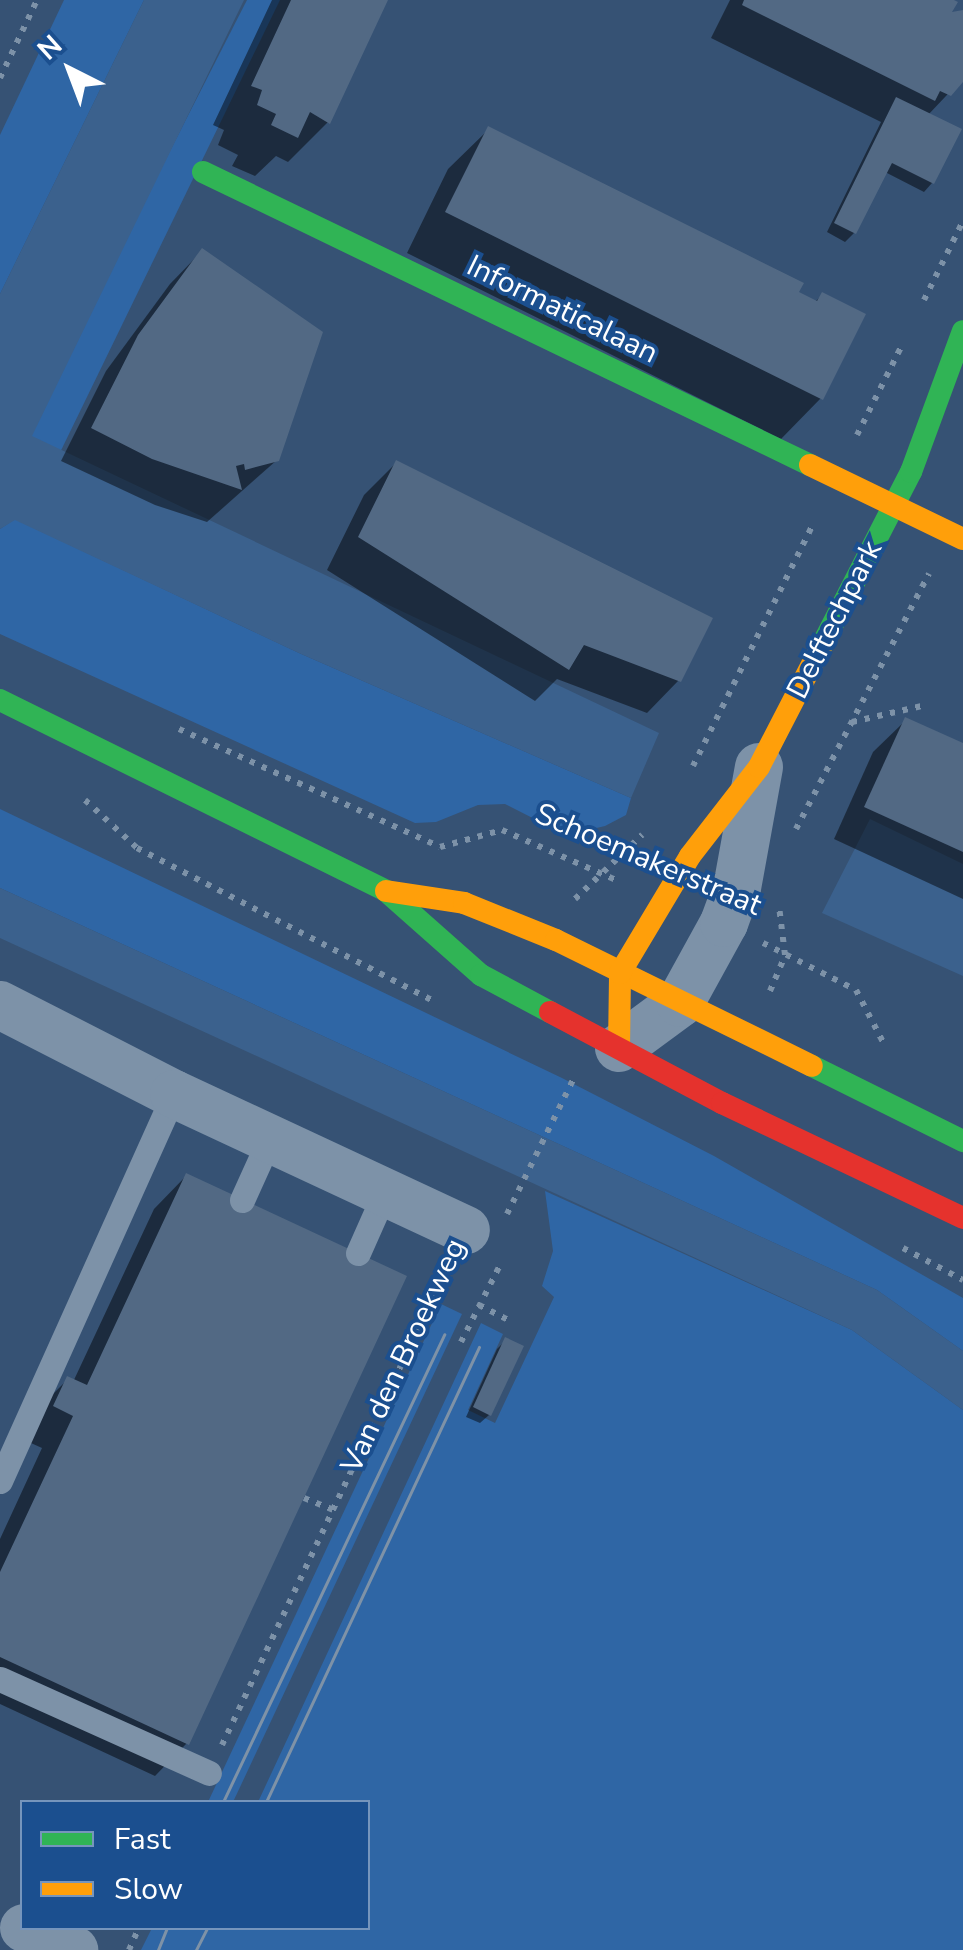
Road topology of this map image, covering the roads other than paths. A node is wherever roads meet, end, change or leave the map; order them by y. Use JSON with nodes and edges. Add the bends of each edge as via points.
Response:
{"nodes":[{"id":1,"x":203,"y":172,"type":"dead end"},
{"id":2,"x":963,"y":331,"type":"edge"},
{"id":3,"x":963,"y":392,"type":"edge"},
{"id":4,"x":902,"y":489,"type":"junction"},
{"id":5,"x":956,"y":536,"type":"edge"},
{"id":6,"x":0,"y":700,"type":"edge"},
{"id":7,"x":758,"y":767,"type":"junction"},
{"id":8,"x":386,"y":891,"type":"junction"},
{"id":9,"x":620,"y":973,"type":"junction"},
{"id":10,"x":680,"y":1004,"type":"junction"},
{"id":11,"x":0,"y":1005,"type":"edge"},
{"id":12,"x":619,"y":1048,"type":"junction"},
{"id":13,"x":174,"y":1094,"type":"junction"},
{"id":14,"x":270,"y":1138,"type":"junction"},
{"id":15,"x":963,"y":1141,"type":"edge"},
{"id":16,"x":384,"y":1192,"type":"junction"},
{"id":17,"x":242,"y":1200,"type":"dead end"},
{"id":18,"x":963,"y":1218,"type":"edge"},
{"id":19,"x":466,"y":1230,"type":"road end"},
{"id":20,"x":358,"y":1253,"type":"dead end"},
{"id":21,"x":0,"y":1481,"type":"edge"},
{"id":22,"x":0,"y":1679,"type":"edge"},
{"id":23,"x":209,"y":1773,"type":"road end"},
{"id":24,"x":12,"y":1929,"type":"edge"},
{"id":25,"x":74,"y":1950,"type":"edge"}],
"edges":[{"from":1,"to":4,"type":"main road","name":"Informaticalaan"},
{"from":2,"to":4,"type":"main road","name":"Delftechpark"},
{"from":3,"to":4,"type":"street","name":"Delftechpark"},
{"from":4,"to":5,"type":"main road","name":"Informaticalaan"},
{"from":4,"to":7,"type":"main road","name":"Delftechpark"},
{"from":6,"to":8,"type":"main road"},
{"from":7,"to":9,"type":"main road","name":"Delftechpark","via":[[690,856]]},
{"from":7,"to":10,"type":"street","name":"Delftechpark","via":[[737,888]]},
{"from":8,"to":9,"type":"main road","via":[[464,903]]},
{"from":8,"to":12,"type":"main road","via":[[481,975]]},
{"from":9,"to":10,"type":"main road"},
{"from":9,"to":12,"type":"main road"},
{"from":10,"to":12,"type":"street","name":"Delftechpark"},
{"from":10,"to":15,"type":"main road"},
{"from":11,"to":13,"type":"street","name":"Van den Broekweg"},
{"from":12,"to":18,"type":"main road"},
{"from":13,"to":14,"type":"street","name":"Van den Broekweg"},
{"from":13,"to":21,"type":"lane"},
{"from":14,"to":16,"type":"street","name":"Van den Broekweg"},
{"from":14,"to":17,"type":"lane"},
{"from":16,"to":19,"type":"street","name":"Van den Broekweg"},
{"from":16,"to":20,"type":"lane"},
{"from":22,"to":23,"type":"lane"},
{"from":24,"to":25,"type":"street"}]}
